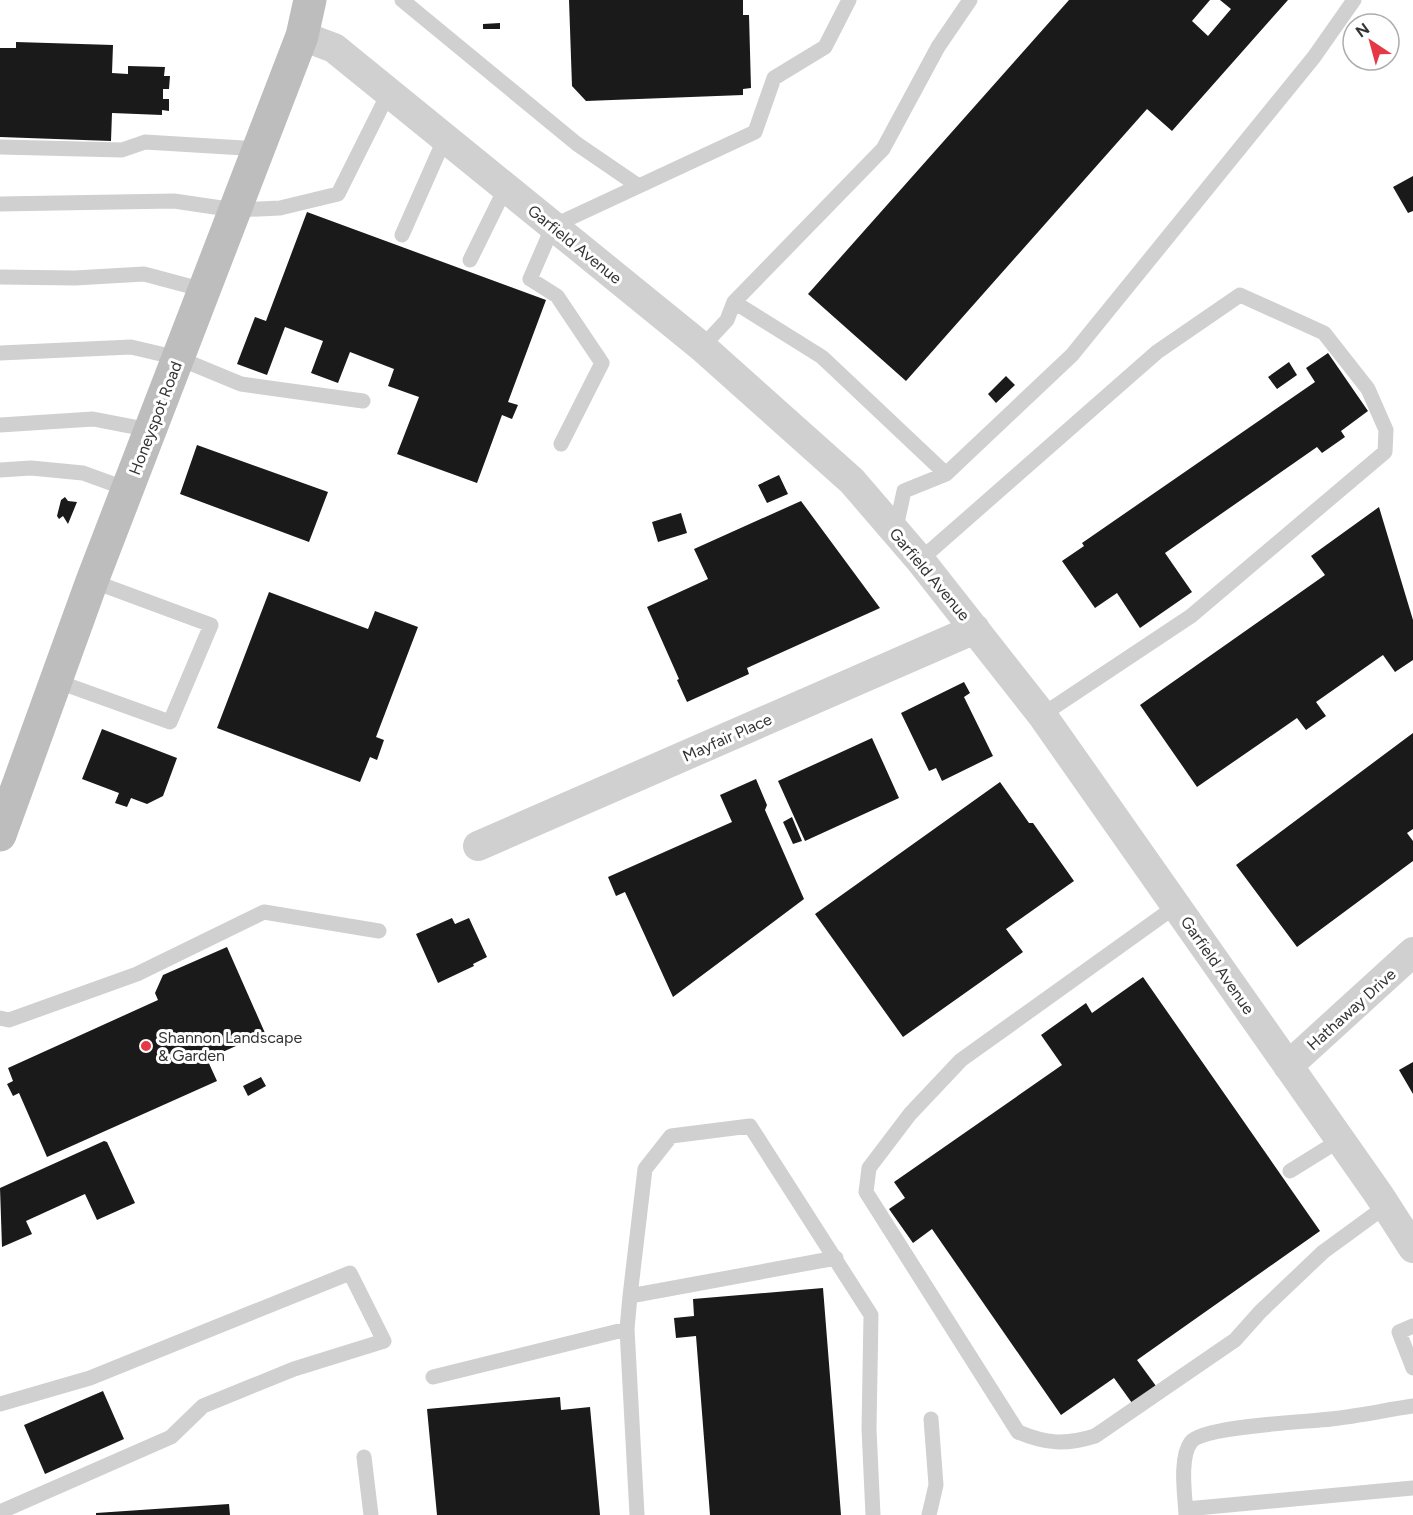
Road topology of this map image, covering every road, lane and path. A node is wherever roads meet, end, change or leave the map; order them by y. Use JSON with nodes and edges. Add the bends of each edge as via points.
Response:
{"nodes":[{"id":1,"x":310,"y":0,"type":"edge"},
{"id":2,"x":402,"y":0,"type":"edge"},
{"id":3,"x":849,"y":0,"type":"edge"},
{"id":4,"x":970,"y":0,"type":"edge"},
{"id":5,"x":1354,"y":0,"type":"edge"},
{"id":6,"x":302,"y":36,"type":"junction"},
{"id":7,"x":389,"y":92,"type":"junction"},
{"id":8,"x":445,"y":138,"type":"junction"},
{"id":9,"x":0,"y":147,"type":"edge"},
{"id":10,"x":259,"y":149,"type":"junction"},
{"id":11,"x":638,"y":185,"type":"junction"},
{"id":12,"x":506,"y":188,"type":"junction"},
{"id":13,"x":0,"y":204,"type":"edge"},
{"id":14,"x":235,"y":210,"type":"junction"},
{"id":15,"x":553,"y":226,"type":"junction"},
{"id":16,"x":402,"y":235,"type":"dead end"},
{"id":17,"x":470,"y":260,"type":"dead end"},
{"id":18,"x":0,"y":277,"type":"edge"},
{"id":19,"x":204,"y":290,"type":"junction"},
{"id":20,"x":734,"y":302,"type":"junction"},
{"id":21,"x":702,"y":347,"type":"junction"},
{"id":22,"x":0,"y":353,"type":"edge"},
{"id":23,"x":178,"y":358,"type":"junction"},
{"id":24,"x":363,"y":401,"type":"dead end"},
{"id":25,"x":0,"y":425,"type":"edge"},
{"id":26,"x":150,"y":430,"type":"junction"},
{"id":27,"x":561,"y":444,"type":"dead end"},
{"id":28,"x":0,"y":470,"type":"edge"},
{"id":29,"x":946,"y":474,"type":"junction"},
{"id":30,"x":127,"y":489,"type":"junction"},
{"id":31,"x":895,"y":532,"type":"junction"},
{"id":32,"x":920,"y":560,"type":"junction"},
{"id":33,"x":92,"y":582,"type":"junction"},
{"id":34,"x":975,"y":629,"type":"junction"},
{"id":35,"x":56,"y":681,"type":"junction"},
{"id":36,"x":1042,"y":715,"type":"junction"},
{"id":37,"x":0,"y":836,"type":"edge"},
{"id":38,"x":478,"y":846,"type":"dead end"},
{"id":39,"x":1176,"y":906,"type":"junction"},
{"id":40,"x":379,"y":931,"type":"dead end"},
{"id":41,"x":1413,"y":952,"type":"edge"},
{"id":42,"x":0,"y":1018,"type":"edge"},
{"id":43,"x":1288,"y":1066,"type":"junction"},
{"id":44,"x":1340,"y":1140,"type":"junction"},
{"id":45,"x":1290,"y":1171,"type":"dead end"},
{"id":46,"x":1386,"y":1206,"type":"junction"},
{"id":47,"x":1413,"y":1248,"type":"edge"},
{"id":48,"x":836,"y":1258,"type":"junction"},
{"id":49,"x":630,"y":1296,"type":"junction"},
{"id":50,"x":1413,"y":1326,"type":"edge"},
{"id":51,"x":627,"y":1329,"type":"junction"},
{"id":52,"x":1413,"y":1368,"type":"edge"},
{"id":53,"x":433,"y":1377,"type":"dead end"},
{"id":54,"x":0,"y":1404,"type":"edge"},
{"id":55,"x":1413,"y":1406,"type":"edge"},
{"id":56,"x":931,"y":1419,"type":"dead end"},
{"id":57,"x":364,"y":1457,"type":"dead end"},
{"id":58,"x":1413,"y":1488,"type":"edge"},
{"id":59,"x":0,"y":1512,"type":"edge"},
{"id":60,"x":1186,"y":1512,"type":"edge"},
{"id":61,"x":371,"y":1515,"type":"edge"},
{"id":62,"x":637,"y":1515,"type":"edge"},
{"id":63,"x":873,"y":1515,"type":"edge"},
{"id":64,"x":928,"y":1515,"type":"edge"}],
"edges":[{"from":1,"to":6,"type":"main road","name":"Honeyspot Road"},
{"from":2,"to":11,"type":"lane","via":[[577,144]]},
{"from":3,"to":11,"type":"lane","via":[[825,47],[774,78],[755,132]]},
{"from":4,"to":20,"type":"lane","via":[[938,47],[883,149]]},
{"from":5,"to":29,"type":"lane","via":[[1314,57],[1072,355]]},
{"from":6,"to":7,"type":"street","name":"Garfield Avenue","via":[[334,48]]},
{"from":6,"to":10,"type":"main road","name":"Honeyspot Road"},
{"from":7,"to":8,"type":"street","name":"Garfield Avenue"},
{"from":7,"to":14,"type":"lane","via":[[338,194],[280,208]]},
{"from":8,"to":12,"type":"street","name":"Garfield Avenue"},
{"from":8,"to":16,"type":"lane"},
{"from":9,"to":10,"type":"lane","via":[[122,150],[145,142]]},
{"from":10,"to":14,"type":"main road","name":"Honeyspot Road"},
{"from":11,"to":15,"type":"lane"},
{"from":12,"to":15,"type":"street","name":"Garfield Avenue"},
{"from":12,"to":17,"type":"lane"},
{"from":13,"to":14,"type":"lane","via":[[174,201]]},
{"from":14,"to":19,"type":"main road","name":"Honeyspot Road"},
{"from":15,"to":21,"type":"street","name":"Garfield Avenue"},
{"from":15,"to":27,"type":"lane","via":[[530,279],[557,296],[602,363]]},
{"from":18,"to":19,"type":"lane","via":[[144,274]]},
{"from":19,"to":23,"type":"main road","name":"Honeyspot Road"},
{"from":20,"to":21,"type":"lane","via":[[727,320]]},
{"from":20,"to":29,"type":"lane","via":[[822,357]]},
{"from":21,"to":31,"type":"street","name":"Garfield Avenue","via":[[852,481]]},
{"from":22,"to":23,"type":"lane","via":[[131,347]]},
{"from":23,"to":24,"type":"lane","via":[[241,384]]},
{"from":23,"to":26,"type":"main road","name":"Honeyspot Road"},
{"from":25,"to":26,"type":"lane","via":[[93,419]]},
{"from":26,"to":30,"type":"main road","name":"Honeyspot Road"},
{"from":28,"to":30,"type":"lane","via":[[31,468],[83,473]]},
{"from":29,"to":31,"type":"lane","via":[[904,491]]},
{"from":30,"to":33,"type":"main road","name":"Honeyspot Road"},
{"from":31,"to":32,"type":"street","name":"Garfield Avenue"},
{"from":32,"to":34,"type":"street","name":"Garfield Avenue"},
{"from":32,"to":36,"type":"lane","via":[[1157,352],[1240,295],[1324,333],[1368,389],[1386,430],[1385,452],[1191,616]]},
{"from":33,"to":35,"type":"main road","name":"Honeyspot Road"},
{"from":33,"to":35,"type":"lane","via":[[211,626],[170,722]]},
{"from":34,"to":36,"type":"street","name":"Garfield Avenue"},
{"from":34,"to":38,"type":"street","name":"Mayfair Place"},
{"from":35,"to":37,"type":"main road","name":"Honeyspot Road"},
{"from":36,"to":39,"type":"street","name":"Garfield Avenue"},
{"from":39,"to":43,"type":"street","name":"Garfield Avenue"},
{"from":39,"to":46,"type":"lane","via":[[961,1060],[910,1114],[869,1168],[866,1192],[1018,1432],[1036,1440],[1073,1443],[1095,1436],[1235,1340],[1323,1252]]},
{"from":40,"to":42,"type":"lane","via":[[264,912],[136,974],[9,1020]]},
{"from":41,"to":43,"type":"street","name":"Hathaway Drive"},
{"from":43,"to":44,"type":"street","name":"Garfield Avenue"},
{"from":44,"to":45,"type":"lane"},
{"from":44,"to":46,"type":"street","name":"Garfield Avenue"},
{"from":46,"to":47,"type":"street","name":"Garfield Avenue"},
{"from":48,"to":49,"type":"lane"},
{"from":48,"to":49,"type":"lane","via":[[750,1126],[671,1136],[645,1170]]},
{"from":48,"to":63,"type":"lane","via":[[871,1315],[869,1429]]},
{"from":49,"to":51,"type":"lane"},
{"from":50,"to":52,"type":"lane","via":[[1399,1332]]},
{"from":51,"to":53,"type":"lane"},
{"from":51,"to":62,"type":"lane"},
{"from":54,"to":59,"type":"lane","via":[[90,1378],[350,1273],[384,1341],[294,1369],[203,1406],[171,1437]]},
{"from":55,"to":60,"type":"lane","via":[[1200,1435],[1191,1441],[1184,1457]]},
{"from":56,"to":64,"type":"lane","via":[[936,1485]]},
{"from":57,"to":61,"type":"lane"},
{"from":58,"to":60,"type":"lane"}]}
